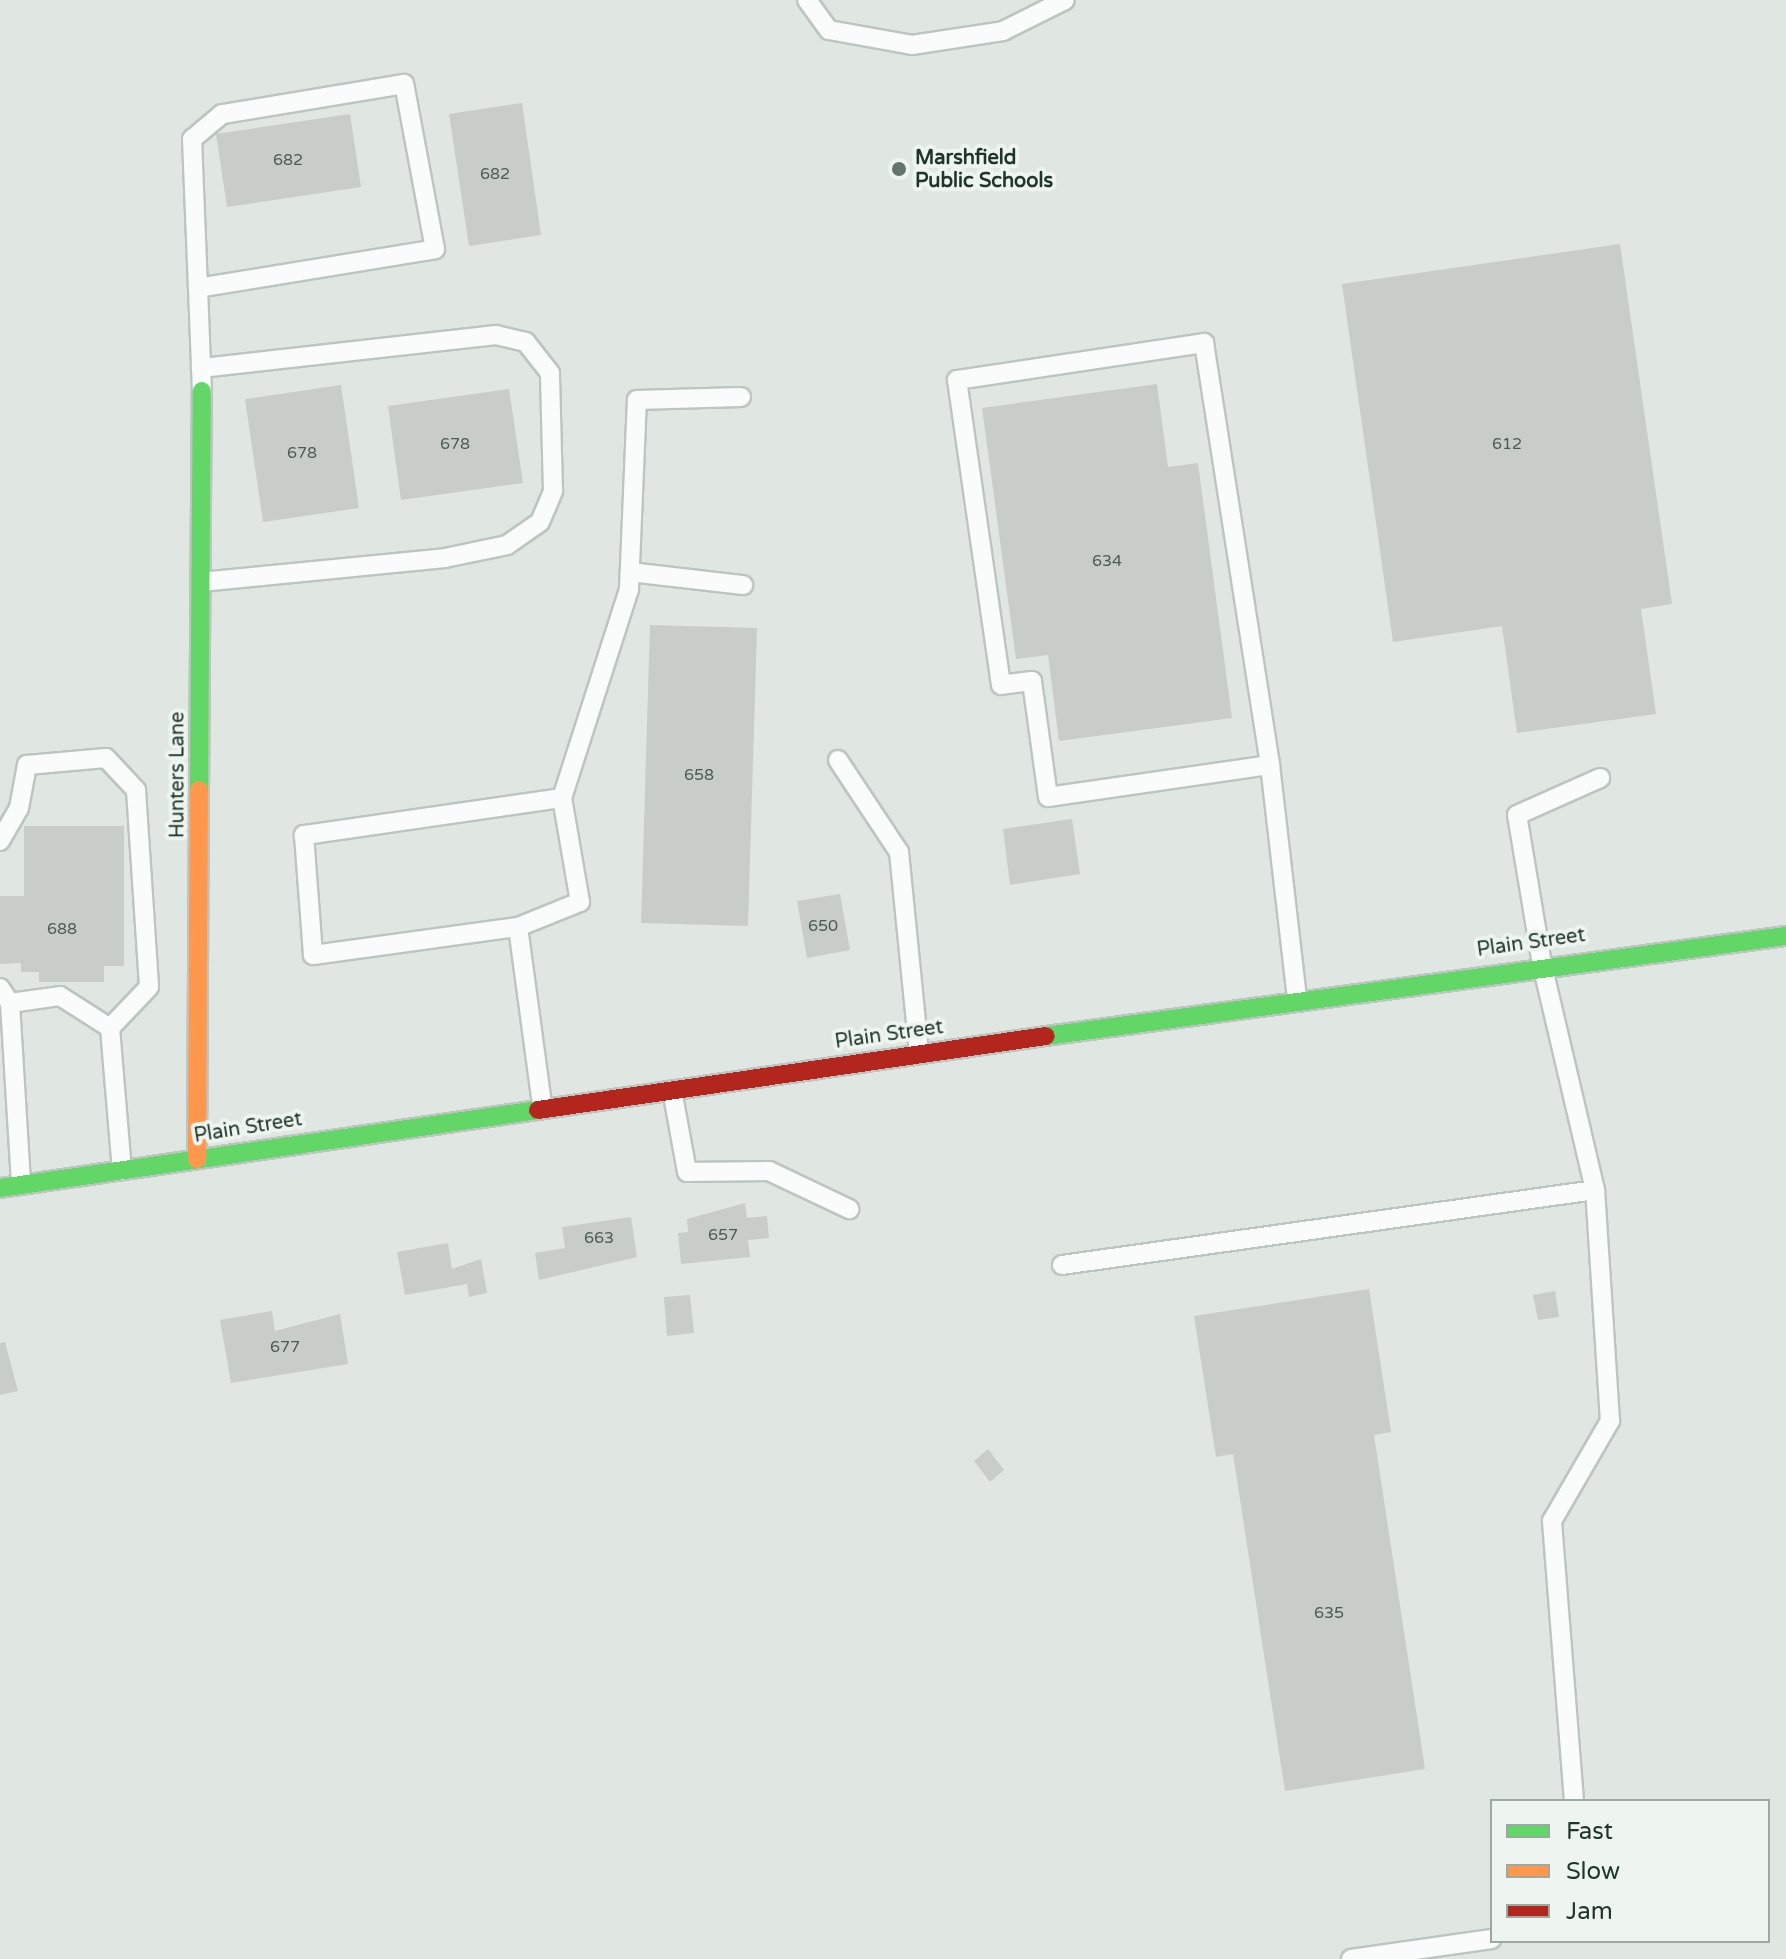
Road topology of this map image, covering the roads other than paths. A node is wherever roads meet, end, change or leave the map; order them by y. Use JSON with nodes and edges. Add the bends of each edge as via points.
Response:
{"nodes":[{"id":1,"x":807,"y":0,"type":"edge"},
{"id":2,"x":1065,"y":0,"type":"edge"},
{"id":3,"x":198,"y":288,"type":"junction"},
{"id":4,"x":201,"y":368,"type":"junction"},
{"id":5,"x":202,"y":391,"type":"joint"},
{"id":6,"x":741,"y":397,"type":"dead end"},
{"id":7,"x":630,"y":572,"type":"junction"},
{"id":8,"x":201,"y":582,"type":"junction"},
{"id":9,"x":743,"y":585,"type":"dead end"},
{"id":10,"x":838,"y":760,"type":"dead end"},
{"id":11,"x":1270,"y":765,"type":"junction"},
{"id":12,"x":1600,"y":778,"type":"dead end"},
{"id":13,"x":562,"y":798,"type":"junction"},
{"id":14,"x":0,"y":841,"type":"edge"},
{"id":15,"x":518,"y":927,"type":"junction"},
{"id":16,"x":1786,"y":936,"type":"edge"},
{"id":17,"x":1542,"y":964,"type":"junction"},
{"id":18,"x":5,"y":996,"type":"edge"},
{"id":19,"x":1297,"y":999,"type":"junction"},
{"id":20,"x":110,"y":1028,"type":"junction"},
{"id":21,"x":919,"y":1053,"type":"junction"},
{"id":22,"x":672,"y":1087,"type":"junction"},
{"id":23,"x":542,"y":1105,"type":"junction"},
{"id":24,"x":197,"y":1159,"type":"junction"},
{"id":25,"x":122,"y":1170,"type":"junction"},
{"id":26,"x":21,"y":1185,"type":"junction"},
{"id":27,"x":0,"y":1188,"type":"edge"},
{"id":28,"x":1595,"y":1190,"type":"junction"},
{"id":29,"x":849,"y":1209,"type":"dead end"},
{"id":30,"x":1062,"y":1265,"type":"dead end"},
{"id":31,"x":1574,"y":1799,"type":"edge"},
{"id":32,"x":1490,"y":1939,"type":"edge"},
{"id":33,"x":1351,"y":1959,"type":"edge"}],
"edges":[{"from":1,"to":2,"type":"lane","via":[[829,30],[912,45],[1003,31]]},
{"from":3,"to":3,"type":"lane","via":[[192,139],[222,114],[404,84],[435,249]]},
{"from":3,"to":4,"type":"lane"},
{"from":4,"to":5,"type":"lane"},
{"from":4,"to":8,"type":"lane","via":[[496,335],[526,342],[550,373],[553,491],[540,522],[507,545],[445,558]]},
{"from":5,"to":8,"type":"main road","name":"Hunters Lane"},
{"from":6,"to":7,"type":"lane","via":[[637,400]]},
{"from":7,"to":9,"type":"lane"},
{"from":7,"to":13,"type":"lane","via":[[607,674]]},
{"from":8,"to":24,"type":"main road","name":"Hunters Lane"},
{"from":10,"to":21,"type":"lane","via":[[899,852]]},
{"from":11,"to":11,"type":"lane","via":[[1204,343],[957,380],[1001,685],[1032,681],[1048,797]]},
{"from":11,"to":19,"type":"lane"},
{"from":12,"to":17,"type":"lane","via":[[1517,815]]},
{"from":13,"to":15,"type":"lane","via":[[580,902]]},
{"from":13,"to":15,"type":"lane","via":[[304,835],[313,955]]},
{"from":14,"to":20,"type":"lane","via":[[19,808],[27,765],[106,758],[136,790],[149,987]]},
{"from":15,"to":23,"type":"lane"},
{"from":16,"to":17,"type":"main road","name":"Plain Street"},
{"from":17,"to":19,"type":"main road","name":"Plain Street"},
{"from":17,"to":28,"type":"lane"},
{"from":18,"to":20,"type":"lane","via":[[60,996]]},
{"from":18,"to":26,"type":"lane"},
{"from":19,"to":21,"type":"main road","name":"Plain Street"},
{"from":20,"to":25,"type":"lane"},
{"from":21,"to":22,"type":"main road","name":"Plain Street"},
{"from":22,"to":23,"type":"main road","name":"Plain Street"},
{"from":22,"to":29,"type":"lane","via":[[687,1172],[769,1171]]},
{"from":23,"to":24,"type":"main road","name":"Plain Street"},
{"from":24,"to":25,"type":"main road","name":"Plain Street"},
{"from":25,"to":26,"type":"main road","name":"Plain Street"},
{"from":26,"to":27,"type":"main road","name":"Plain Street"},
{"from":28,"to":30,"type":"lane"},
{"from":28,"to":31,"type":"lane","via":[[1610,1421],[1552,1521]]},
{"from":32,"to":33,"type":"lane"}]}
